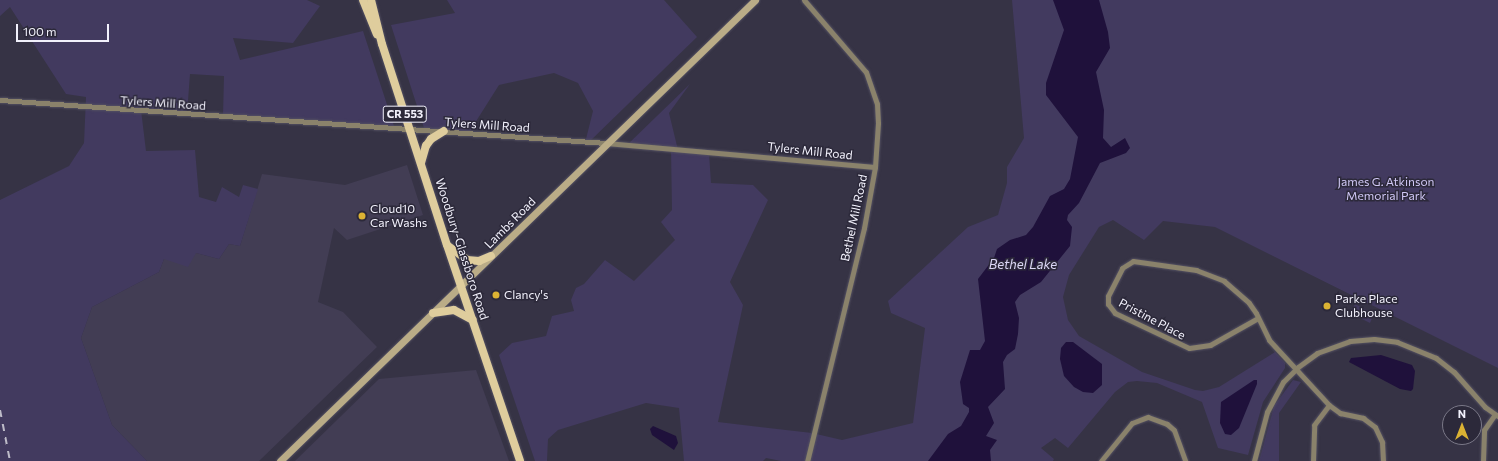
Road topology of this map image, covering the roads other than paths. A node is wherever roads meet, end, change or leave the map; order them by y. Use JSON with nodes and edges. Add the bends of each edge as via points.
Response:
{"nodes":[{"id":1,"x":363,"y":0,"type":"edge"},
{"id":2,"x":371,"y":0,"type":"edge"},
{"id":3,"x":755,"y":0,"type":"edge"},
{"id":4,"x":804,"y":0,"type":"edge"},
{"id":5,"x":382,"y":44,"type":"junction"},
{"id":6,"x":0,"y":100,"type":"edge"},
{"id":7,"x":410,"y":130,"type":"junction"},
{"id":8,"x":444,"y":131,"type":"junction"},
{"id":9,"x":606,"y":143,"type":"junction"},
{"id":10,"x":421,"y":164,"type":"junction"},
{"id":11,"x":875,"y":168,"type":"junction"},
{"id":12,"x":447,"y":245,"type":"junction"},
{"id":13,"x":491,"y":256,"type":"junction"},
{"id":14,"x":461,"y":285,"type":"junction"},
{"id":15,"x":432,"y":313,"type":"junction"},
{"id":16,"x":1258,"y":318,"type":"junction"},
{"id":17,"x":473,"y":320,"type":"junction"},
{"id":18,"x":1296,"y":369,"type":"junction"},
{"id":19,"x":1329,"y":405,"type":"junction"},
{"id":20,"x":1496,"y":415,"type":"edge"},
{"id":21,"x":280,"y":461,"type":"edge"},
{"id":22,"x":520,"y":461,"type":"edge"},
{"id":23,"x":807,"y":461,"type":"edge"},
{"id":24,"x":1101,"y":461,"type":"edge"},
{"id":25,"x":1185,"y":461,"type":"edge"},
{"id":26,"x":1254,"y":461,"type":"edge"},
{"id":27,"x":1313,"y":461,"type":"edge"},
{"id":28,"x":1383,"y":461,"type":"edge"},
{"id":29,"x":1483,"y":461,"type":"edge"}],
"edges":[{"from":1,"to":5,"type":"main road","name":"Woodbury-Glassboro Road","number":"CR 553"},
{"from":2,"to":5,"type":"main road","name":"Woodbury-Glassboro Road","number":"CR 553"},
{"from":3,"to":9,"type":"main road","name":"Lambs Road"},
{"from":4,"to":11,"type":"street","name":"Bethel Mill Road","via":[[866,72],[873,86],[878,123]]},
{"from":5,"to":7,"type":"main road","name":"Woodbury-Glassboro Road","number":"CR 553"},
{"from":6,"to":7,"type":"street","name":"Tylers Mill Road"},
{"from":7,"to":8,"type":"street","name":"Tylers Mill Road"},
{"from":7,"to":10,"type":"main road","name":"Woodbury-Glassboro Road","number":"CR 553"},
{"from":8,"to":9,"type":"street","name":"Tylers Mill Road"},
{"from":8,"to":10,"type":"main road","via":[[431,139],[426,146]]},
{"from":9,"to":11,"type":"street","name":"Tylers Mill Road"},
{"from":9,"to":13,"type":"main road","name":"Lambs Road"},
{"from":10,"to":12,"type":"main road","name":"Woodbury-Glassboro Road","number":"CR 553"},
{"from":11,"to":23,"type":"street","name":"Bethel Mill Road","via":[[864,228]]},
{"from":12,"to":13,"type":"main road","via":[[467,260],[479,261]]},
{"from":12,"to":14,"type":"main road","name":"Woodbury-Glassboro Road","number":"CR 553"},
{"from":13,"to":14,"type":"main road","name":"Lambs Road"},
{"from":14,"to":15,"type":"main road","name":"Lambs Road"},
{"from":14,"to":17,"type":"main road","name":"Woodbury-Glassboro Road","number":"CR 553"},
{"from":15,"to":17,"type":"main road","via":[[454,310]]},
{"from":15,"to":21,"type":"main road","name":"Lambs Road"},
{"from":16,"to":16,"type":"street","name":"Pristine Place","via":[[1210,345],[1189,348],[1115,313],[1108,304],[1108,296],[1124,266],[1139,262],[1196,270],[1217,277],[1241,294]]},
{"from":16,"to":18,"type":"street","name":"Pristine Place","via":[[1267,338]]},
{"from":17,"to":22,"type":"main road","name":"Woodbury-Glassboro Road","number":"CR 553"},
{"from":18,"to":19,"type":"street","name":"Pristine Place"},
{"from":18,"to":20,"type":"street","via":[[1317,353],[1344,343],[1374,339],[1397,342],[1442,362]]},
{"from":18,"to":26,"type":"street","via":[[1280,387],[1270,405]]},
{"from":19,"to":27,"type":"street","via":[[1314,425]]},
{"from":19,"to":28,"type":"street","name":"Pristine Place","via":[[1340,413],[1360,417],[1372,425],[1382,439]]},
{"from":20,"to":29,"type":"street","via":[[1484,430]]},
{"from":24,"to":25,"type":"street","via":[[1135,421],[1148,417],[1168,424],[1174,430]]}]}
